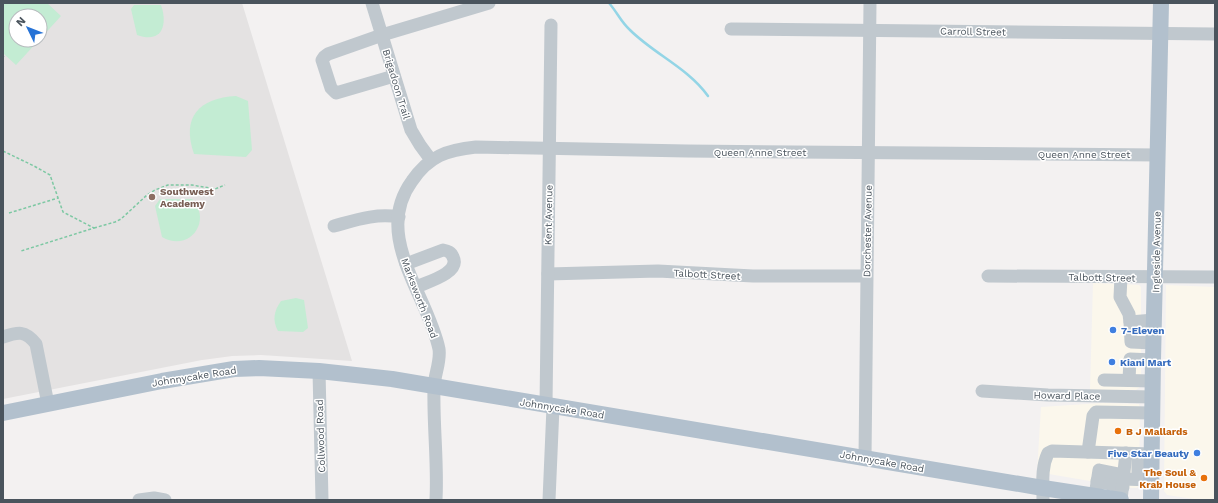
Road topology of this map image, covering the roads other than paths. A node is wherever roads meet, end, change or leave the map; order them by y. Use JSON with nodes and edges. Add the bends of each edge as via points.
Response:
{"nodes":[{"id":1,"x":372,"y":3,"type":"edge"},
{"id":2,"x":489,"y":3,"type":"edge"},
{"id":3,"x":870,"y":3,"type":"edge"},
{"id":4,"x":1161,"y":3,"type":"edge"},
{"id":5,"x":551,"y":25,"type":"dead end"},
{"id":6,"x":731,"y":29,"type":"dead end"},
{"id":7,"x":870,"y":31,"type":"junction"},
{"id":8,"x":1161,"y":33,"type":"junction"},
{"id":9,"x":1215,"y":34,"type":"edge"},
{"id":10,"x":382,"y":35,"type":"junction"},
{"id":11,"x":394,"y":76,"type":"junction"},
{"id":12,"x":549,"y":148,"type":"junction"},
{"id":13,"x":869,"y":152,"type":"junction"},
{"id":14,"x":1158,"y":154,"type":"junction"},
{"id":15,"x":431,"y":160,"type":"junction"},
{"id":16,"x":399,"y":217,"type":"junction"},
{"id":17,"x":334,"y":226,"type":"dead end"},
{"id":18,"x":406,"y":264,"type":"junction"},
{"id":19,"x":548,"y":274,"type":"junction"},
{"id":20,"x":866,"y":276,"type":"junction"},
{"id":21,"x":988,"y":276,"type":"dead end"},
{"id":22,"x":1121,"y":277,"type":"junction"},
{"id":23,"x":1215,"y":277,"type":"edge"},
{"id":24,"x":1155,"y":278,"type":"junction"},
{"id":25,"x":416,"y":287,"type":"junction"},
{"id":26,"x":1154,"y":320,"type":"junction"},
{"id":27,"x":1130,"y":322,"type":"junction"},
{"id":28,"x":3,"y":337,"type":"edge"},
{"id":29,"x":1154,"y":343,"type":"junction"},
{"id":30,"x":1153,"y":360,"type":"junction"},
{"id":31,"x":318,"y":371,"type":"junction"},
{"id":32,"x":1129,"y":380,"type":"junction"},
{"id":33,"x":1153,"y":380,"type":"junction"},
{"id":34,"x":434,"y":387,"type":"junction"},
{"id":35,"x":982,"y":391,"type":"dead end"},
{"id":36,"x":1116,"y":396,"type":"junction"},
{"id":37,"x":1153,"y":397,"type":"junction"},
{"id":38,"x":48,"y":404,"type":"junction"},
{"id":39,"x":550,"y":406,"type":"junction"},
{"id":40,"x":3,"y":413,"type":"edge"},
{"id":41,"x":1152,"y":413,"type":"junction"},
{"id":42,"x":1088,"y":452,"type":"junction"},
{"id":43,"x":1139,"y":454,"type":"junction"},
{"id":44,"x":865,"y":458,"type":"junction"},
{"id":45,"x":1145,"y":479,"type":"junction"},
{"id":46,"x":1114,"y":485,"type":"edge"},
{"id":47,"x":1043,"y":494,"type":"edge"},
{"id":48,"x":139,"y":500,"type":"edge"},
{"id":49,"x":165,"y":500,"type":"edge"},
{"id":50,"x":322,"y":500,"type":"edge"},
{"id":51,"x":436,"y":500,"type":"edge"},
{"id":52,"x":549,"y":500,"type":"edge"},
{"id":53,"x":1151,"y":500,"type":"edge"}],
"edges":[{"from":1,"to":10,"type":"street","name":"Brigadoon Trail"},
{"from":2,"to":10,"type":"street"},
{"from":3,"to":7,"type":"street","name":"Dorchester Avenue"},
{"from":4,"to":8,"type":"main road","name":"Ingleside Avenue"},
{"from":5,"to":12,"type":"street","name":"Kent Avenue"},
{"from":6,"to":7,"type":"street","name":"Carroll Street"},
{"from":7,"to":8,"type":"street","name":"Carroll Street"},
{"from":7,"to":13,"type":"street","name":"Dorchester Avenue"},
{"from":8,"to":9,"type":"street","name":"Carroll Street"},
{"from":8,"to":14,"type":"main road","name":"Ingleside Avenue"},
{"from":10,"to":11,"type":"street","name":"Brigadoon Trail"},
{"from":10,"to":11,"type":"street","via":[[328,54],[322,60],[323,64],[331,88],[336,93]]},
{"from":11,"to":15,"type":"street","name":"Brigadoon Trail","via":[[411,130]]},
{"from":12,"to":13,"type":"street","name":"Queen Anne Street","via":[[687,152]]},
{"from":12,"to":15,"type":"street","name":"Queen Anne Street","via":[[476,147],[442,154]]},
{"from":12,"to":19,"type":"street","name":"Kent Avenue"},
{"from":13,"to":14,"type":"street","name":"Queen Anne Street"},
{"from":13,"to":20,"type":"street","name":"Dorchester Avenue"},
{"from":14,"to":24,"type":"main road","name":"Ingleside Avenue"},
{"from":15,"to":16,"type":"street","name":"Queen Anne Street","via":[[410,184],[401,202]]},
{"from":16,"to":17,"type":"street","via":[[376,215]]},
{"from":16,"to":18,"type":"street","name":"Marksworth Road","via":[[400,248]]},
{"from":18,"to":25,"type":"street","name":"Marksworth Road"},
{"from":18,"to":25,"type":"street","via":[[443,250],[452,254],[454,265],[447,274]]},
{"from":19,"to":20,"type":"street","name":"Talbott Street","via":[[658,271],[753,276]]},
{"from":19,"to":39,"type":"street","name":"Kent Avenue"},
{"from":20,"to":44,"type":"street","name":"Dorchester Avenue"},
{"from":21,"to":22,"type":"street","name":"Talbott Street"},
{"from":22,"to":24,"type":"street","name":"Talbott Street"},
{"from":22,"to":27,"type":"street","via":[[1120,297],[1129,314]]},
{"from":23,"to":24,"type":"street","name":"Talbott Street"},
{"from":24,"to":26,"type":"main road","name":"Ingleside Avenue"},
{"from":25,"to":34,"type":"street","name":"Marksworth Road","via":[[439,351]]},
{"from":26,"to":27,"type":"street"},
{"from":26,"to":29,"type":"main road","name":"Ingleside Avenue"},
{"from":27,"to":29,"type":"street","via":[[1130,342]]},
{"from":28,"to":38,"type":"street","via":[[23,333],[36,344]]},
{"from":29,"to":30,"type":"main road","name":"Ingleside Avenue"},
{"from":30,"to":32,"type":"street","via":[[1130,359]]},
{"from":30,"to":33,"type":"main road","name":"Ingleside Avenue"},
{"from":31,"to":34,"type":"main road","name":"Johnnycake Road","via":[[392,379]]},
{"from":31,"to":38,"type":"main road","name":"Johnnycake Road","via":[[234,369]]},
{"from":31,"to":50,"type":"street","name":"Collwood Road"},
{"from":32,"to":33,"type":"street"},
{"from":32,"to":36,"type":"street","via":[[1110,380]]},
{"from":33,"to":37,"type":"main road","name":"Ingleside Avenue"},
{"from":34,"to":39,"type":"main road","name":"Johnnycake Road"},
{"from":34,"to":51,"type":"street","name":"Marksworth Road"},
{"from":35,"to":36,"type":"street","name":"Howard Place"},
{"from":36,"to":37,"type":"street","name":"Howard Place"},
{"from":37,"to":41,"type":"main road","name":"Ingleside Avenue"},
{"from":38,"to":40,"type":"main road","name":"Johnnycake Road"},
{"from":39,"to":44,"type":"main road","name":"Johnnycake Road"},
{"from":39,"to":52,"type":"street","name":"Kent Avenue"},
{"from":41,"to":42,"type":"street","via":[[1096,412],[1093,416]]},
{"from":41,"to":43,"type":"main road","name":"Ingleside Avenue"},
{"from":42,"to":43,"type":"street"},
{"from":42,"to":47,"type":"street","via":[[1048,452],[1042,472]]},
{"from":43,"to":45,"type":"main road","name":"Ingleside Avenue"},
{"from":43,"to":46,"type":"street"},
{"from":44,"to":47,"type":"main road","name":"Johnnycake Road"},
{"from":45,"to":46,"type":"street"},
{"from":45,"to":53,"type":"main road","name":"Ingleside Avenue"},
{"from":46,"to":47,"type":"main road","name":"Johnnycake Road"},
{"from":48,"to":49,"type":"street"}]}
